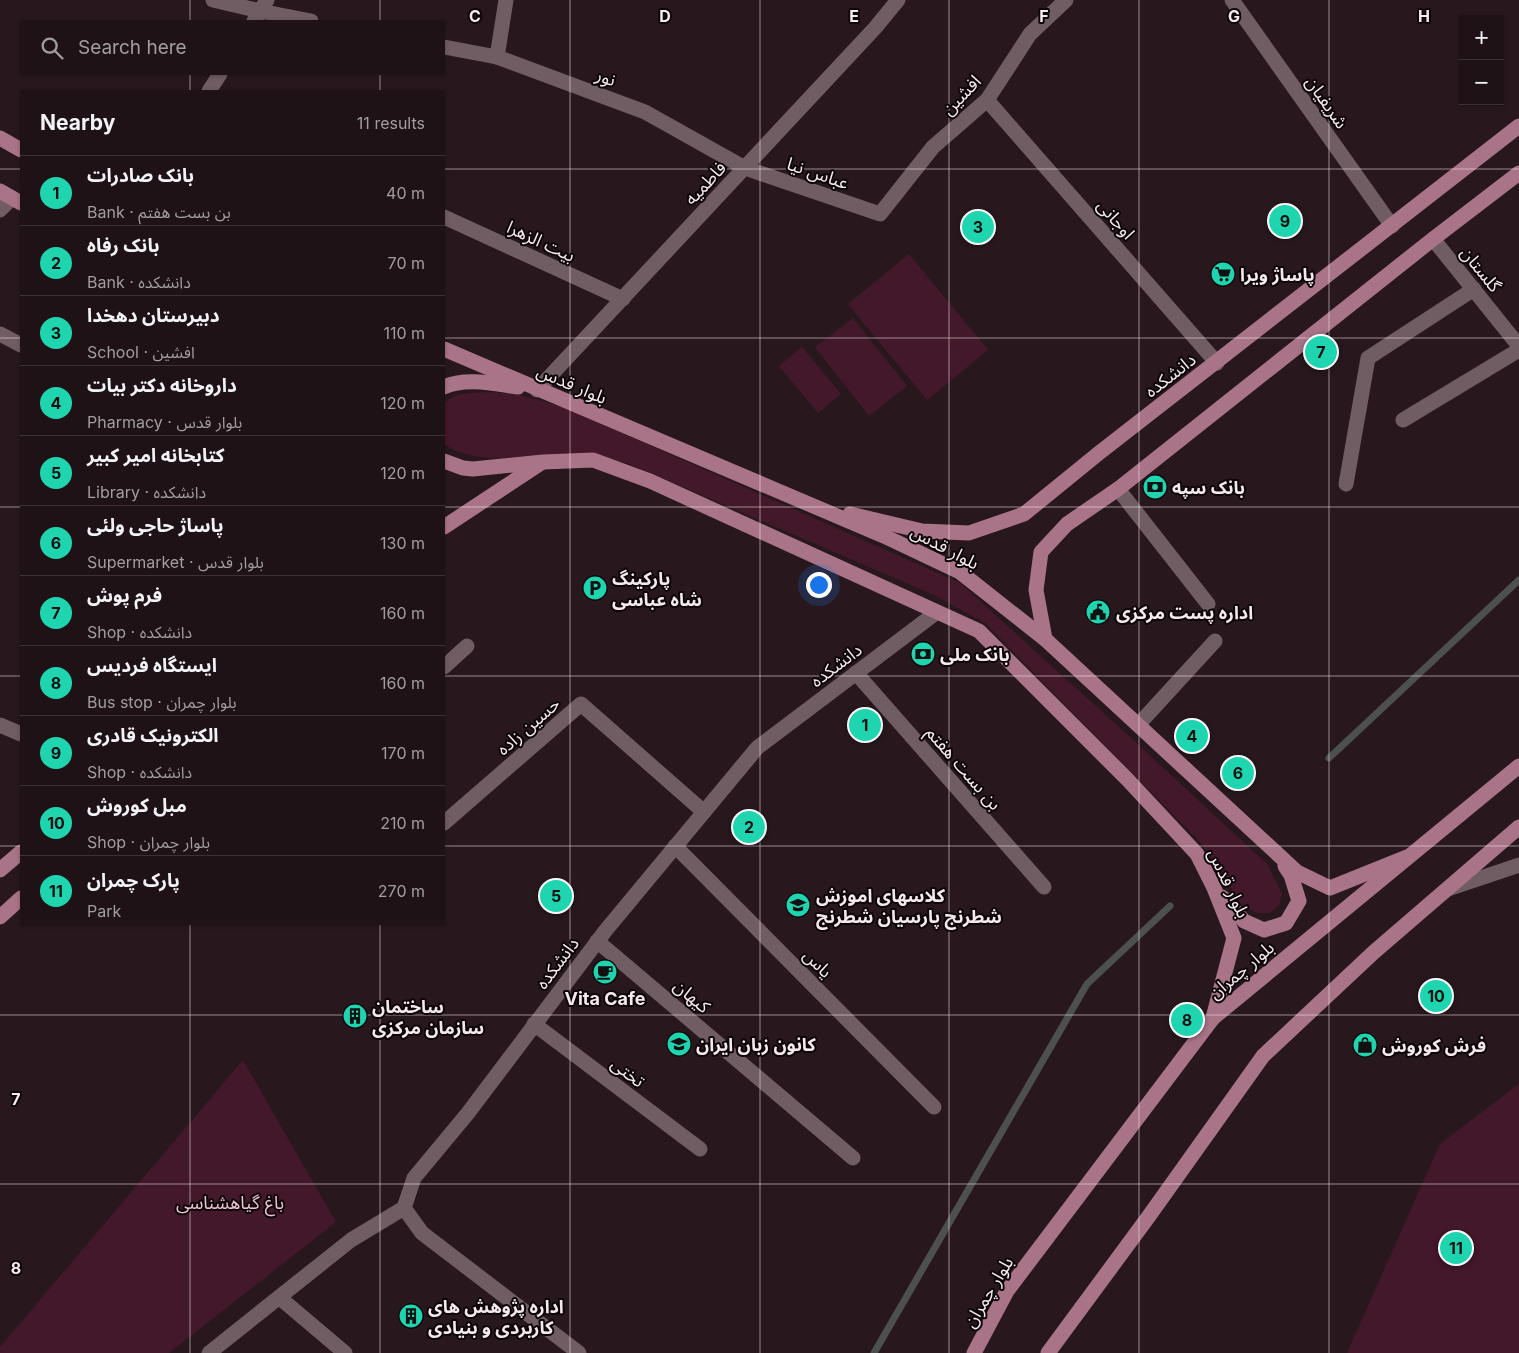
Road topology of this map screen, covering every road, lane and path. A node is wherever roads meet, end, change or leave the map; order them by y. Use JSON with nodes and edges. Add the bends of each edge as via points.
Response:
{"nodes":[{"id":1,"x":213,"y":0,"type":"edge"},
{"id":2,"x":506,"y":0,"type":"edge"},
{"id":3,"x":898,"y":0,"type":"edge"},
{"id":4,"x":1066,"y":0,"type":"edge"},
{"id":5,"x":1232,"y":0,"type":"edge"},
{"id":6,"x":260,"y":11,"type":"edge"},
{"id":7,"x":306,"y":20,"type":"edge"},
{"id":8,"x":445,"y":47,"type":"edge"},
{"id":9,"x":497,"y":57,"type":"junction"},
{"id":10,"x":219,"y":75,"type":"edge"},
{"id":11,"x":210,"y":90,"type":"edge"},
{"id":12,"x":987,"y":100,"type":"junction"},
{"id":13,"x":1519,"y":126,"type":"edge"},
{"id":14,"x":0,"y":138,"type":"edge"},
{"id":15,"x":20,"y":149,"type":"edge"},
{"id":16,"x":745,"y":168,"type":"junction"},
{"id":17,"x":1519,"y":173,"type":"edge"},
{"id":18,"x":11,"y":197,"type":"edge"},
{"id":19,"x":0,"y":210,"type":"edge"},
{"id":20,"x":880,"y":214,"type":"joint"},
{"id":21,"x":445,"y":217,"type":"edge"},
{"id":22,"x":1392,"y":226,"type":"junction"},
{"id":23,"x":1433,"y":239,"type":"junction"},
{"id":24,"x":1474,"y":289,"type":"junction"},
{"id":25,"x":622,"y":299,"type":"junction"},
{"id":26,"x":0,"y":334,"type":"edge"},
{"id":27,"x":20,"y":344,"type":"edge"},
{"id":28,"x":1519,"y":346,"type":"edge"},
{"id":29,"x":445,"y":349,"type":"edge"},
{"id":30,"x":1519,"y":350,"type":"edge"},
{"id":31,"x":1217,"y":363,"type":"junction"},
{"id":32,"x":445,"y":387,"type":"edge"},
{"id":33,"x":537,"y":390,"type":"junction"},
{"id":34,"x":1402,"y":420,"type":"dead end"},
{"id":35,"x":445,"y":461,"type":"edge"},
{"id":36,"x":543,"y":462,"type":"junction"},
{"id":37,"x":1346,"y":484,"type":"dead end"},
{"id":38,"x":1118,"y":489,"type":"junction"},
{"id":39,"x":802,"y":502,"type":"junction"},
{"id":40,"x":445,"y":526,"type":"edge"},
{"id":41,"x":1208,"y":604,"type":"dead end"},
{"id":42,"x":937,"y":612,"type":"junction"},
{"id":43,"x":1045,"y":639,"type":"junction"},
{"id":44,"x":1215,"y":641,"type":"dead end"},
{"id":45,"x":466,"y":646,"type":"dead end"},
{"id":46,"x":445,"y":667,"type":"edge"},
{"id":47,"x":856,"y":673,"type":"junction"},
{"id":48,"x":0,"y":725,"type":"edge"},
{"id":49,"x":1138,"y":725,"type":"junction"},
{"id":50,"x":20,"y":734,"type":"edge"},
{"id":51,"x":1519,"y":766,"type":"edge"},
{"id":52,"x":704,"y":812,"type":"junction"},
{"id":53,"x":445,"y":822,"type":"edge"},
{"id":54,"x":1519,"y":826,"type":"edge"},
{"id":55,"x":675,"y":846,"type":"junction"},
{"id":56,"x":20,"y":853,"type":"edge"},
{"id":57,"x":1277,"y":853,"type":"junction"},
{"id":58,"x":1407,"y":857,"type":"junction"},
{"id":59,"x":1519,"y":865,"type":"edge"},
{"id":60,"x":0,"y":870,"type":"edge"},
{"id":61,"x":1044,"y":887,"type":"dead end"},
{"id":62,"x":1214,"y":888,"type":"junction"},
{"id":63,"x":1447,"y":889,"type":"junction"},
{"id":64,"x":20,"y":899,"type":"edge"},
{"id":65,"x":0,"y":917,"type":"edge"},
{"id":66,"x":598,"y":941,"type":"junction"},
{"id":67,"x":1212,"y":1018,"type":"junction"},
{"id":68,"x":534,"y":1024,"type":"junction"},
{"id":69,"x":934,"y":1107,"type":"dead end"},
{"id":70,"x":700,"y":1149,"type":"dead end"},
{"id":71,"x":853,"y":1158,"type":"dead end"},
{"id":72,"x":404,"y":1208,"type":"junction"},
{"id":73,"x":280,"y":1298,"type":"junction"},
{"id":74,"x":209,"y":1353,"type":"edge"},
{"id":75,"x":345,"y":1353,"type":"edge"},
{"id":76,"x":579,"y":1353,"type":"edge"},
{"id":77,"x":974,"y":1353,"type":"edge"},
{"id":78,"x":1048,"y":1353,"type":"edge"}],
"edges":[{"from":1,"to":6,"type":"street"},
{"from":2,"to":9,"type":"street"},
{"from":3,"to":16,"type":"street","name":"فاطمیه"},
{"from":4,"to":12,"type":"street","name":"افشین","via":[[1030,34]]},
{"from":5,"to":22,"type":"street","name":"شریفیان"},
{"from":6,"to":7,"type":"street"},
{"from":8,"to":9,"type":"street","name":"نور"},
{"from":9,"to":16,"type":"street","name":"نور","via":[[645,112]]},
{"from":10,"to":11,"type":"street"},
{"from":12,"to":20,"type":"street","name":"افشین","via":[[933,147]]},
{"from":12,"to":31,"type":"street","name":"اوجانی"},
{"from":13,"to":22,"type":"main road","name":"دانشکده"},
{"from":14,"to":15,"type":"main road"},
{"from":16,"to":20,"type":"street","name":"عباس نیا"},
{"from":16,"to":25,"type":"street","name":"فاطمیه"},
{"from":17,"to":23,"type":"main road"},
{"from":18,"to":19,"type":"street"},
{"from":21,"to":25,"type":"street","name":"بیت الزهرا"},
{"from":22,"to":31,"type":"main road","name":"دانشکده"},
{"from":23,"to":24,"type":"street","name":"گلستان"},
{"from":23,"to":38,"type":"main road"},
{"from":24,"to":28,"type":"street","name":"گلستان"},
{"from":24,"to":37,"type":"street","via":[[1368,358]]},
{"from":25,"to":33,"type":"street","name":"فاطمیه"},
{"from":26,"to":27,"type":"street"},
{"from":29,"to":33,"type":"main road","name":"بلوار قدس"},
{"from":30,"to":34,"type":"street"},
{"from":31,"to":39,"type":"main road","name":"دانشکده","via":[[1024,514],[969,533],[922,531]]},
{"from":32,"to":33,"type":"main road","via":[[476,382]]},
{"from":33,"to":39,"type":"main road","name":"بلوار قدس"},
{"from":35,"to":36,"type":"main road","name":"بلوار قدس","via":[[473,469]]},
{"from":36,"to":40,"type":"main road"},
{"from":36,"to":42,"type":"main road","name":"بلوار قدس","via":[[593,460],[650,480]]},
{"from":38,"to":41,"type":"street"},
{"from":38,"to":43,"type":"main road","via":[[1067,524],[1041,552],[1036,590]]},
{"from":39,"to":43,"type":"main road","name":"بلوار قدس","via":[[960,572]]},
{"from":42,"to":47,"type":"street","name":"دانشکده"},
{"from":42,"to":62,"type":"main road","name":"بلوار قدس","via":[[979,631],[1127,778],[1198,854]]},
{"from":43,"to":49,"type":"main road","name":"بلوار قدس"},
{"from":44,"to":49,"type":"street"},
{"from":45,"to":46,"type":"street"},
{"from":47,"to":52,"type":"street","name":"دانشکده","via":[[757,748]]},
{"from":47,"to":61,"type":"street","name":"بن بست هفتم"},
{"from":48,"to":50,"type":"street"},
{"from":49,"to":57,"type":"main road","name":"بلوار قدس"},
{"from":51,"to":58,"type":"main road","name":"بلوار چمران"},
{"from":52,"to":53,"type":"street","name":"حسین زاده","via":[[581,704]]},
{"from":52,"to":55,"type":"street","name":"دانشکده"},
{"from":54,"to":63,"type":"main road"},
{"from":55,"to":66,"type":"street","name":"دانشکده"},
{"from":55,"to":69,"type":"street","name":"یاس"},
{"from":56,"to":60,"type":"main road"},
{"from":57,"to":58,"type":"main road","name":"بلوار قدس","via":[[1297,872],[1330,888]]},
{"from":57,"to":62,"type":"main road","via":[[1291,875],[1299,901],[1286,923],[1264,930],[1244,921]]},
{"from":58,"to":67,"type":"main road","name":"بلوار چمران"},
{"from":59,"to":63,"type":"street"},
{"from":62,"to":67,"type":"main road","name":"بلوار قدس","via":[[1234,938]]},
{"from":63,"to":78,"type":"main road","via":[[1263,1056]]},
{"from":64,"to":65,"type":"main road"},
{"from":66,"to":68,"type":"street","name":"دانشکده"},
{"from":66,"to":71,"type":"street","name":"کیهان"},
{"from":67,"to":77,"type":"main road","name":"بلوار چمران","via":[[1007,1291]]},
{"from":68,"to":70,"type":"street","name":"تختی"},
{"from":68,"to":72,"type":"street","name":"دانشکده","via":[[468,1113],[414,1178]]},
{"from":72,"to":73,"type":"street","via":[[351,1240]]},
{"from":72,"to":76,"type":"street","via":[[422,1233]]},
{"from":73,"to":74,"type":"street"},
{"from":73,"to":75,"type":"street"}]}
